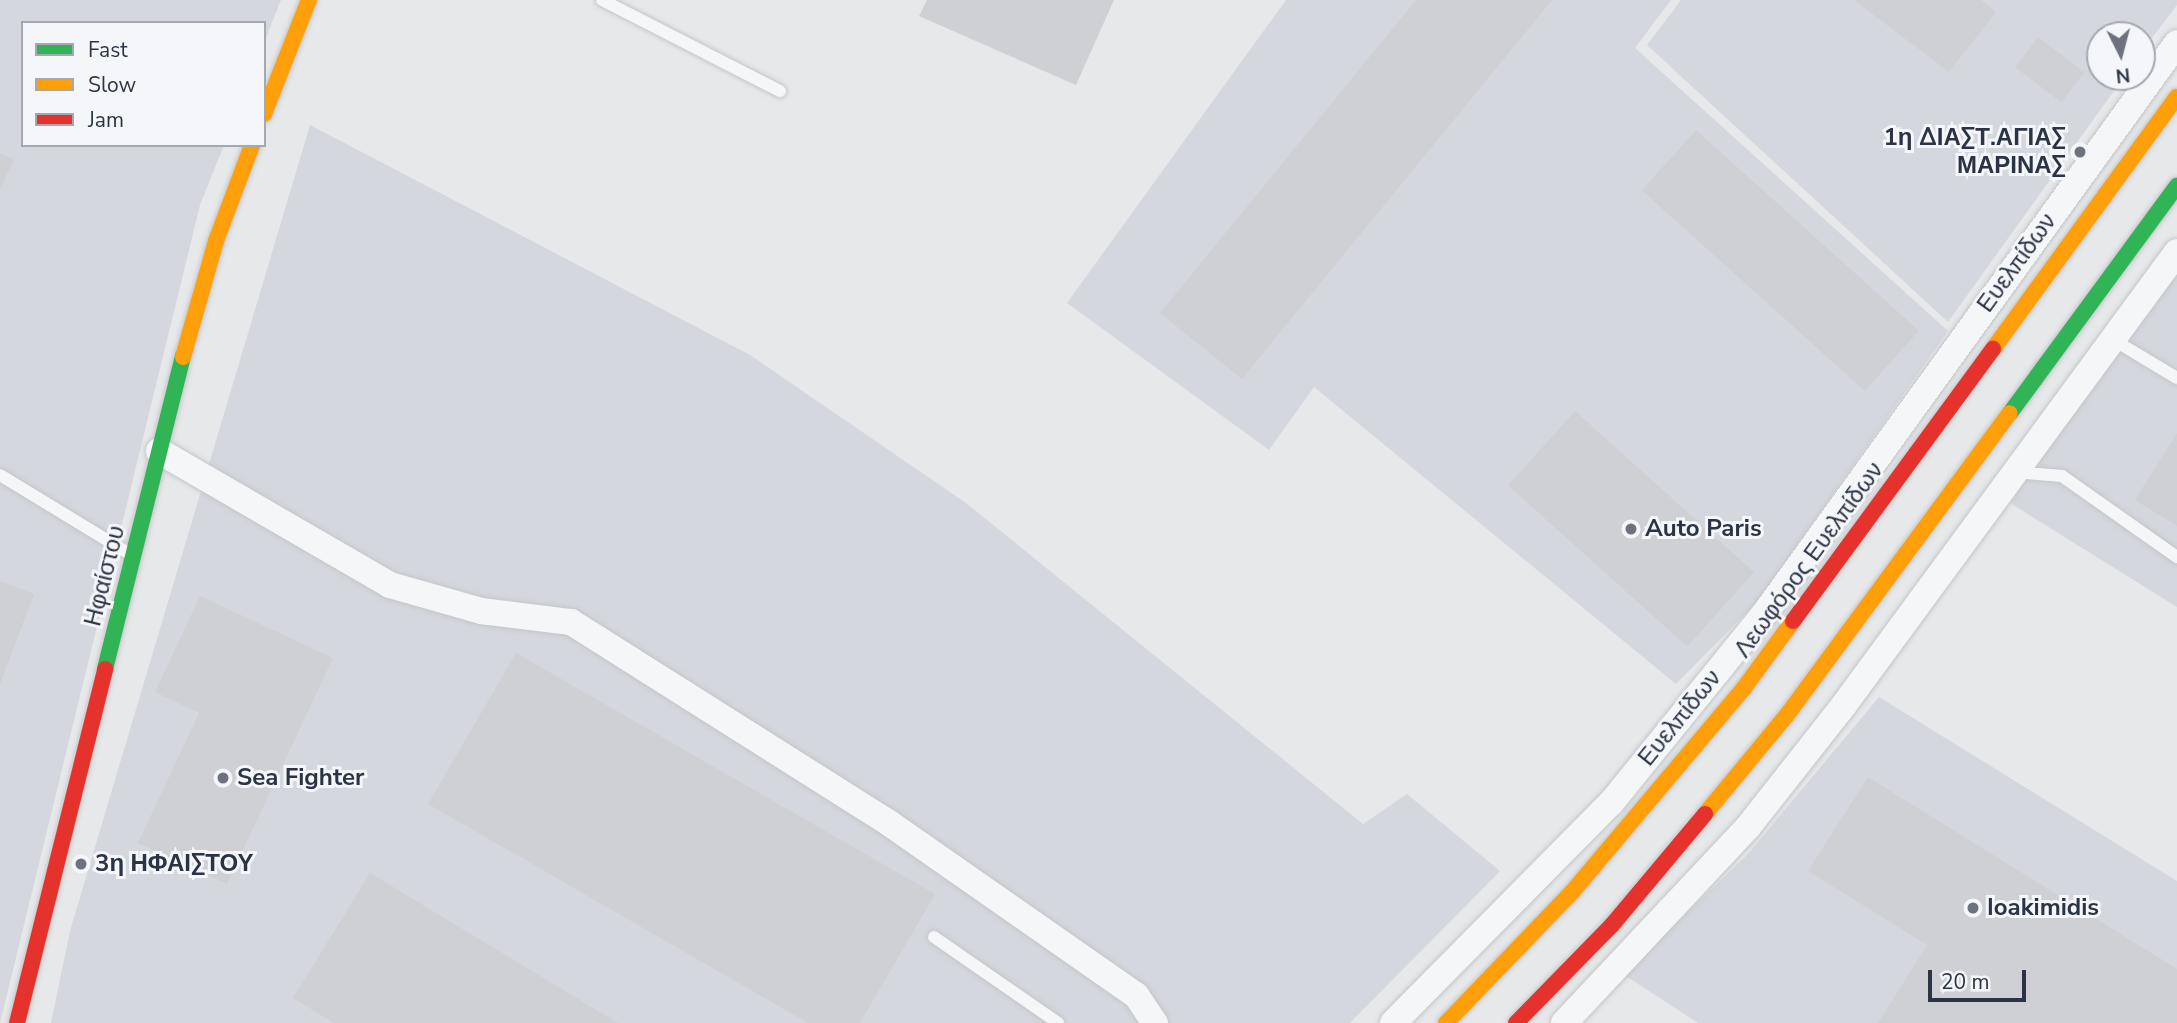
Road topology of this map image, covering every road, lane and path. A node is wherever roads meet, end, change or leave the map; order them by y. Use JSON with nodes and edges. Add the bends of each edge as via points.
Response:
{"nodes":[{"id":1,"x":309,"y":0,"type":"edge"},
{"id":2,"x":602,"y":0,"type":"edge"},
{"id":3,"x":2172,"y":59,"type":"edge"},
{"id":4,"x":780,"y":91,"type":"dead end"},
{"id":5,"x":2177,"y":97,"type":"edge"},
{"id":6,"x":266,"y":109,"type":"edge"},
{"id":7,"x":251,"y":147,"type":"edge"},
{"id":8,"x":2177,"y":186,"type":"edge"},
{"id":9,"x":2177,"y":252,"type":"edge"},
{"id":10,"x":2112,"y":339,"type":"junction"},
{"id":11,"x":2177,"y":378,"type":"edge"},
{"id":12,"x":1982,"y":449,"type":"junction"},
{"id":13,"x":159,"y":451,"type":"junction"},
{"id":14,"x":2014,"y":471,"type":"junction"},
{"id":15,"x":0,"y":475,"type":"edge"},
{"id":16,"x":1858,"y":480,"type":"junction"},
{"id":17,"x":1882,"y":498,"type":"junction"},
{"id":18,"x":133,"y":556,"type":"junction"},
{"id":19,"x":2177,"y":557,"type":"edge"},
{"id":20,"x":934,"y":937,"type":"dead end"},
{"id":21,"x":18,"y":1023,"type":"edge"},
{"id":22,"x":1058,"y":1023,"type":"edge"},
{"id":23,"x":1155,"y":1023,"type":"edge"},
{"id":24,"x":1393,"y":1023,"type":"edge"},
{"id":25,"x":1446,"y":1023,"type":"edge"},
{"id":26,"x":1516,"y":1023,"type":"edge"},
{"id":27,"x":1564,"y":1023,"type":"edge"}],
"edges":[{"from":1,"to":6,"type":"main road"},
{"from":2,"to":4,"type":"lane"},
{"from":3,"to":16,"type":"street","name":"Ευελπίδων"},
{"from":5,"to":17,"type":"main road","name":"Λεωφόρος Ευελπίδων"},
{"from":7,"to":13,"type":"main road","name":"Ηφαίστου","via":[[216,241]]},
{"from":8,"to":12,"type":"main road"},
{"from":9,"to":10,"type":"street"},
{"from":10,"to":11,"type":"lane"},
{"from":10,"to":14,"type":"street"},
{"from":12,"to":14,"type":"street"},
{"from":12,"to":26,"type":"main road","via":[[1787,715],[1713,807],[1612,925]]},
{"from":13,"to":18,"type":"main road","name":"Ηφαίστου"},
{"from":13,"to":23,"type":"street","via":[[390,585],[481,611],[571,621],[889,822],[1136,995]]},
{"from":14,"to":19,"type":"lane","via":[[2062,476]]},
{"from":14,"to":27,"type":"street","via":[[1844,705],[1748,827]]},
{"from":15,"to":18,"type":"lane"},
{"from":16,"to":17,"type":"street"},
{"from":16,"to":24,"type":"street","name":"Ευελπίδων","via":[[1765,613],[1611,803]]},
{"from":17,"to":25,"type":"main road","name":"Λεωφόρος Ευελπίδων","via":[[1672,776],[1573,891]]},
{"from":18,"to":21,"type":"main road","name":"Ηφαίστου"},
{"from":20,"to":22,"type":"lane"}]}
